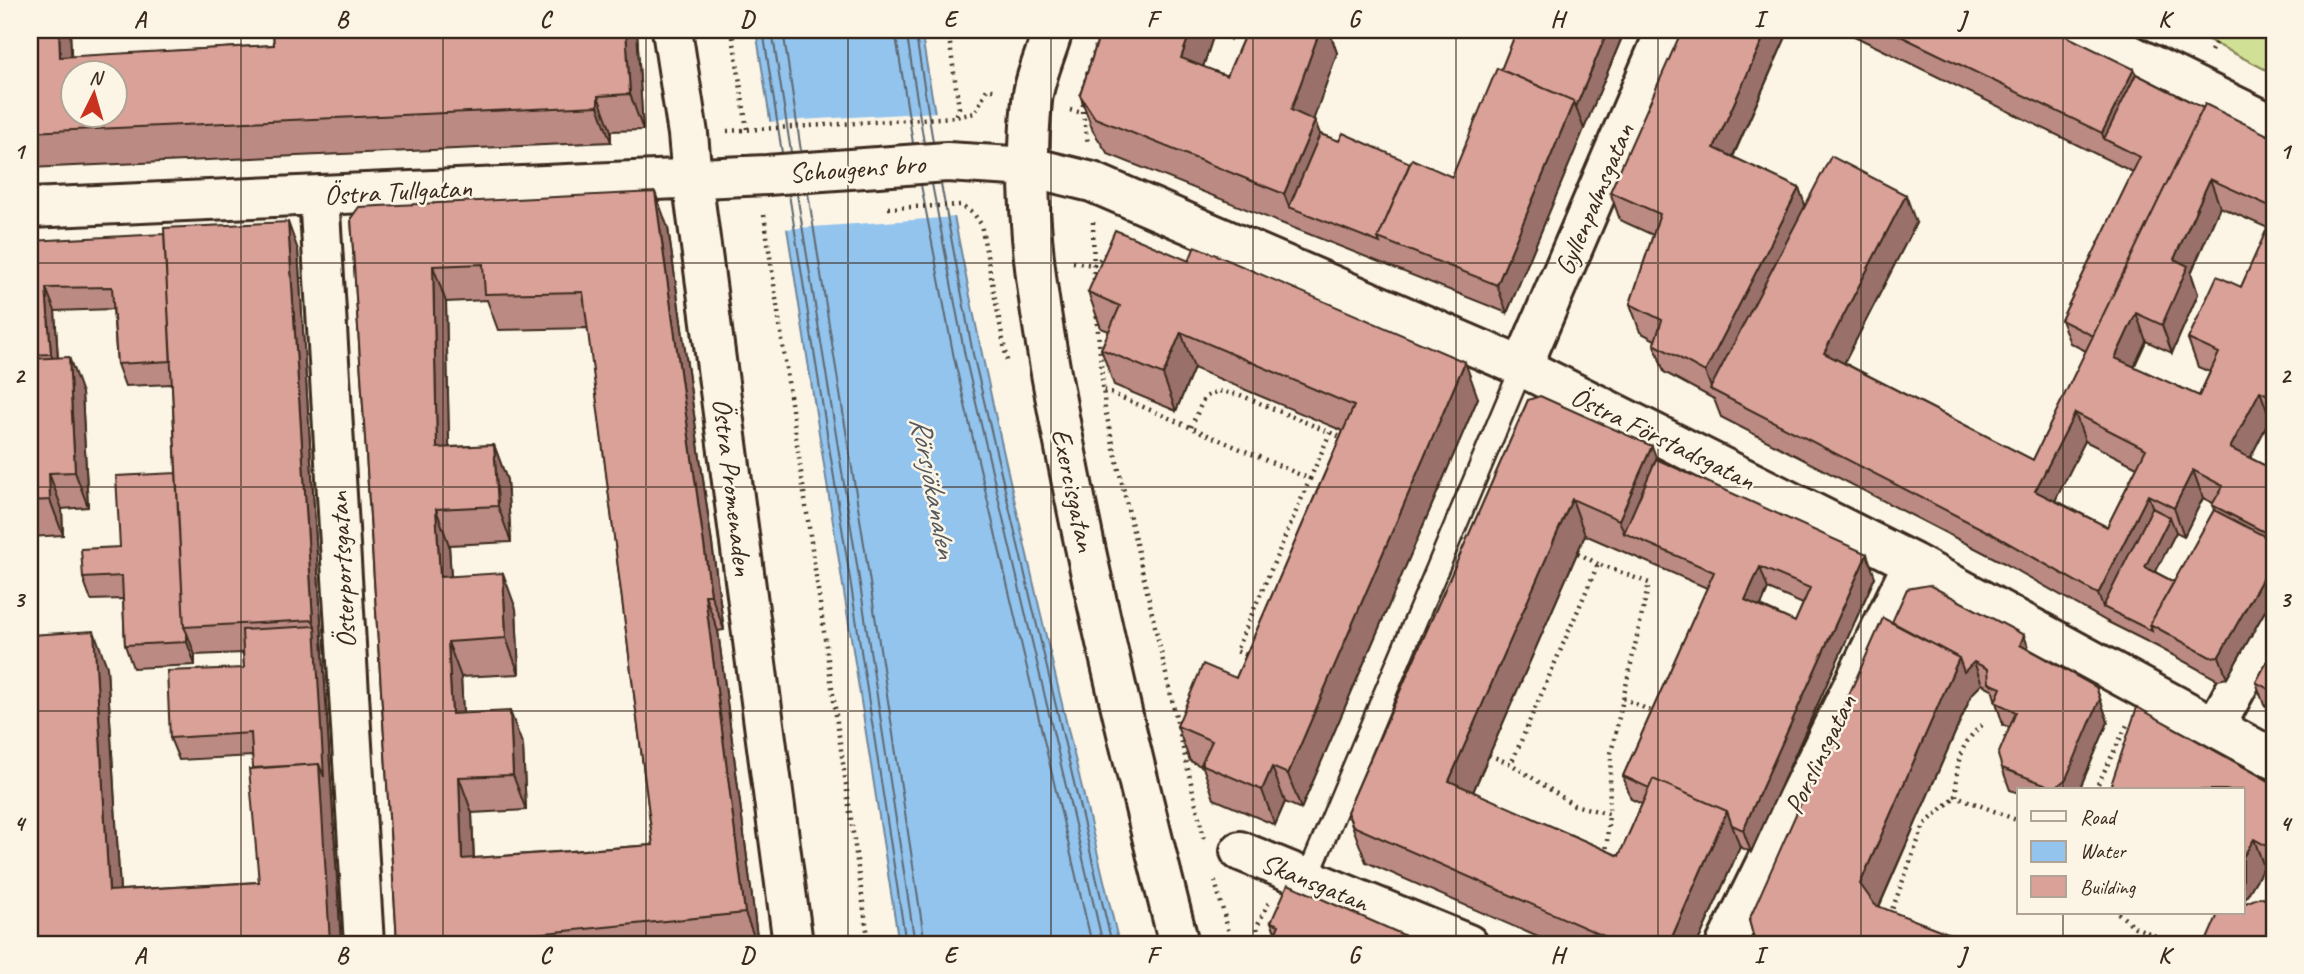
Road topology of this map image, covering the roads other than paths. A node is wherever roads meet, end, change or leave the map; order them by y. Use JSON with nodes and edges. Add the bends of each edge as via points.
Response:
{"nodes":[{"id":1,"x":672,"y":30,"type":"edge"},
{"id":2,"x":1053,"y":30,"type":"edge"},
{"id":3,"x":1666,"y":30,"type":"edge"},
{"id":4,"x":2080,"y":30,"type":"edge"},
{"id":5,"x":2274,"y":124,"type":"edge"},
{"id":6,"x":1030,"y":167,"type":"junction"},
{"id":7,"x":767,"y":175,"type":"joint"},
{"id":8,"x":692,"y":178,"type":"junction"},
{"id":9,"x":319,"y":195,"type":"junction"},
{"id":10,"x":30,"y":208,"type":"edge"},
{"id":11,"x":1522,"y":368,"type":"junction"},
{"id":12,"x":1913,"y":563,"type":"junction"},
{"id":13,"x":2274,"y":619,"type":"edge"},
{"id":14,"x":2215,"y":727,"type":"junction"},
{"id":15,"x":2274,"y":759,"type":"edge"},
{"id":16,"x":1219,"y":856,"type":"road end"},
{"id":17,"x":1307,"y":879,"type":"junction"},
{"id":18,"x":365,"y":944,"type":"edge"},
{"id":19,"x":793,"y":944,"type":"edge"},
{"id":20,"x":1179,"y":944,"type":"edge"},
{"id":21,"x":1468,"y":944,"type":"edge"},
{"id":22,"x":1726,"y":944,"type":"edge"}],
"edges":[{"from":1,"to":8,"type":"street","name":"Östra Promenaden"},
{"from":2,"to":6,"type":"street","name":"Exercisgatan","via":[[1032,98]]},
{"from":3,"to":11,"type":"street","name":"Gyllenpalmsgatan"},
{"from":4,"to":5,"type":"street"},
{"from":6,"to":7,"type":"street","name":"Schougens bro","via":[[947,162]]},
{"from":6,"to":11,"type":"street","name":"Östra Förstadsgatan","via":[[1092,182]]},
{"from":6,"to":20,"type":"street","name":"Exercisgatan","via":[[1035,257],[1052,382],[1117,692]]},
{"from":7,"to":8,"type":"street","name":"Östra Tullgatan"},
{"from":8,"to":9,"type":"street","name":"Östra Tullgatan"},
{"from":8,"to":19,"type":"street","name":"Östra Promenaden"},
{"from":9,"to":10,"type":"street","name":"Östra Tullgatan"},
{"from":9,"to":18,"type":"street","name":"Österportsgatan"},
{"from":11,"to":12,"type":"street","name":"Östra Förstadsgatan"},
{"from":11,"to":17,"type":"lane"},
{"from":12,"to":14,"type":"street","name":"Östra Förstadsgatan"},
{"from":12,"to":22,"type":"street","name":"Porslinsgatan"},
{"from":13,"to":14,"type":"street"},
{"from":14,"to":15,"type":"street","name":"Östra Förstadsgatan"},
{"from":16,"to":17,"type":"street","name":"Skansgatan"},
{"from":17,"to":21,"type":"street","name":"Skansgatan"}]}
